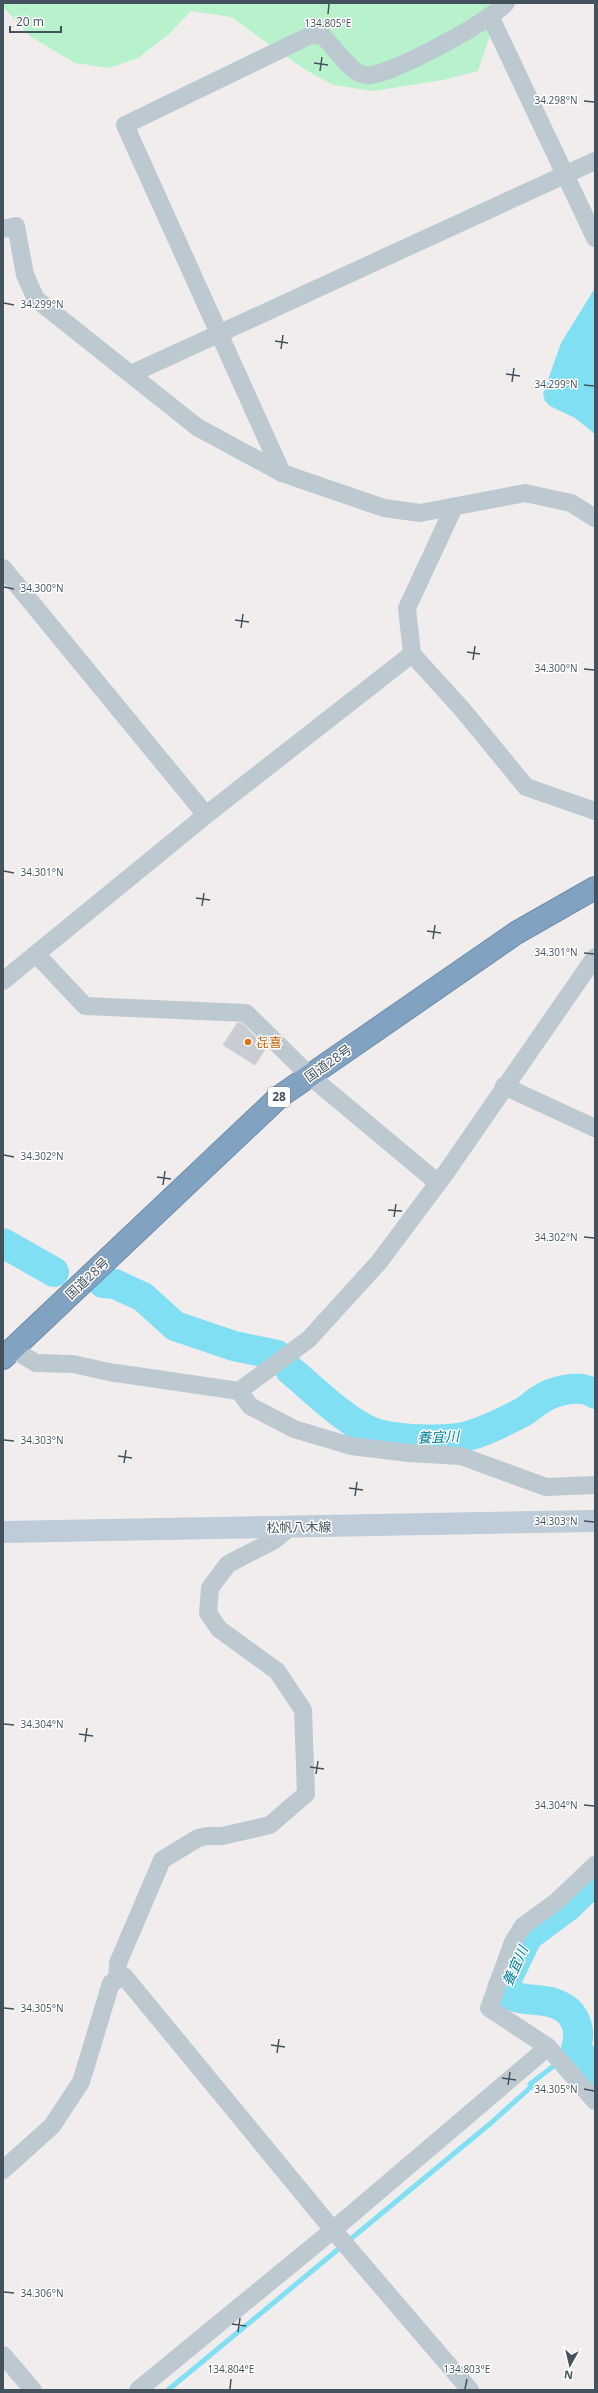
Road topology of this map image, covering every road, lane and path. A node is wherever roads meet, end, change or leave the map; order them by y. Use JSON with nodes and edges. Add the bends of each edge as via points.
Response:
{"nodes":[{"id":1,"x":506,"y":3,"type":"edge"},
{"id":2,"x":490,"y":16,"type":"junction"},
{"id":3,"x":595,"y":161,"type":"edge"},
{"id":4,"x":566,"y":174,"type":"junction"},
{"id":5,"x":3,"y":229,"type":"edge"},
{"id":6,"x":595,"y":238,"type":"edge"},
{"id":7,"x":220,"y":333,"type":"junction"},
{"id":8,"x":131,"y":374,"type":"junction"},
{"id":9,"x":282,"y":472,"type":"junction"},
{"id":10,"x":454,"y":508,"type":"junction"},
{"id":11,"x":595,"y":518,"type":"edge"},
{"id":12,"x":3,"y":568,"type":"edge"},
{"id":13,"x":412,"y":654,"type":"junction"},
{"id":14,"x":595,"y":811,"type":"edge"},
{"id":15,"x":206,"y":815,"type":"junction"},
{"id":16,"x":595,"y":888,"type":"edge"},
{"id":17,"x":36,"y":954,"type":"junction"},
{"id":18,"x":595,"y":957,"type":"edge"},
{"id":19,"x":3,"y":981,"type":"edge"},
{"id":20,"x":310,"y":1076,"type":"junction"},
{"id":21,"x":504,"y":1086,"type":"junction"},
{"id":22,"x":595,"y":1128,"type":"edge"},
{"id":23,"x":438,"y":1183,"type":"junction"},
{"id":24,"x":8,"y":1353,"type":"edge"},
{"id":25,"x":239,"y":1391,"type":"junction"},
{"id":26,"x":595,"y":1485,"type":"edge"},
{"id":27,"x":595,"y":1521,"type":"edge"},
{"id":28,"x":290,"y":1527,"type":"junction"},
{"id":29,"x":3,"y":1532,"type":"edge"},
{"id":30,"x":595,"y":1865,"type":"edge"},
{"id":31,"x":117,"y":1980,"type":"junction"},
{"id":32,"x":550,"y":2050,"type":"junction"},
{"id":33,"x":595,"y":2101,"type":"edge"},
{"id":34,"x":3,"y":2170,"type":"edge"},
{"id":35,"x":335,"y":2232,"type":"junction"},
{"id":36,"x":3,"y":2355,"type":"edge"},
{"id":37,"x":33,"y":2390,"type":"edge"},
{"id":38,"x":138,"y":2390,"type":"edge"},
{"id":39,"x":470,"y":2390,"type":"edge"}],
"edges":[{"from":1,"to":2,"type":"street"},
{"from":2,"to":4,"type":"street"},
{"from":2,"to":7,"type":"street","via":[[400,64],[370,76],[357,73],[323,36],[311,35],[125,125]]},
{"from":3,"to":4,"type":"street"},
{"from":4,"to":6,"type":"street"},
{"from":4,"to":7,"type":"street"},
{"from":5,"to":8,"type":"street","via":[[16,226],[25,274],[36,299]]},
{"from":7,"to":8,"type":"street"},
{"from":7,"to":9,"type":"street"},
{"from":8,"to":9,"type":"street","via":[[197,427]]},
{"from":9,"to":10,"type":"street","via":[[384,508],[420,513]]},
{"from":10,"to":11,"type":"street","via":[[525,492],[571,503]]},
{"from":10,"to":13,"type":"street","via":[[407,608]]},
{"from":12,"to":15,"type":"street"},
{"from":13,"to":14,"type":"street","via":[[462,709],[526,787]]},
{"from":13,"to":15,"type":"street"},
{"from":15,"to":17,"type":"street"},
{"from":16,"to":20,"type":"highway","name":"国道28号","number":"28","via":[[516,933]]},
{"from":17,"to":19,"type":"street"},
{"from":17,"to":20,"type":"street","via":[[84,1006],[246,1012]]},
{"from":18,"to":21,"type":"street"},
{"from":20,"to":23,"type":"street"},
{"from":20,"to":24,"type":"highway","name":"国道28号","number":"28","via":[[279,1097]]},
{"from":21,"to":22,"type":"street"},
{"from":21,"to":23,"type":"street"},
{"from":23,"to":25,"type":"street","via":[[378,1262],[309,1339]]},
{"from":24,"to":25,"type":"street","via":[[36,1363],[73,1364],[109,1372]]},
{"from":25,"to":26,"type":"street","via":[[250,1406],[294,1429],[351,1446],[461,1456],[546,1487]]},
{"from":27,"to":28,"type":"main road","name":"松帆八木線"},
{"from":28,"to":29,"type":"main road","name":"松帆八木線"},
{"from":28,"to":31,"type":"street","via":[[273,1541],[228,1564],[210,1588],[208,1613],[219,1629],[277,1671],[303,1710],[306,1794],[270,1825],[222,1836],[198,1838],[162,1860],[118,1963]]},
{"from":30,"to":32,"type":"street","via":[[556,1902],[523,1926],[513,1942],[489,2008]]},
{"from":31,"to":34,"type":"street","via":[[111,1983],[81,2082],[52,2126]]},
{"from":31,"to":35,"type":"street","via":[[124,1976]]},
{"from":32,"to":33,"type":"street"},
{"from":32,"to":35,"type":"street"},
{"from":35,"to":38,"type":"street"},
{"from":35,"to":39,"type":"street"},
{"from":36,"to":37,"type":"street"}]}
